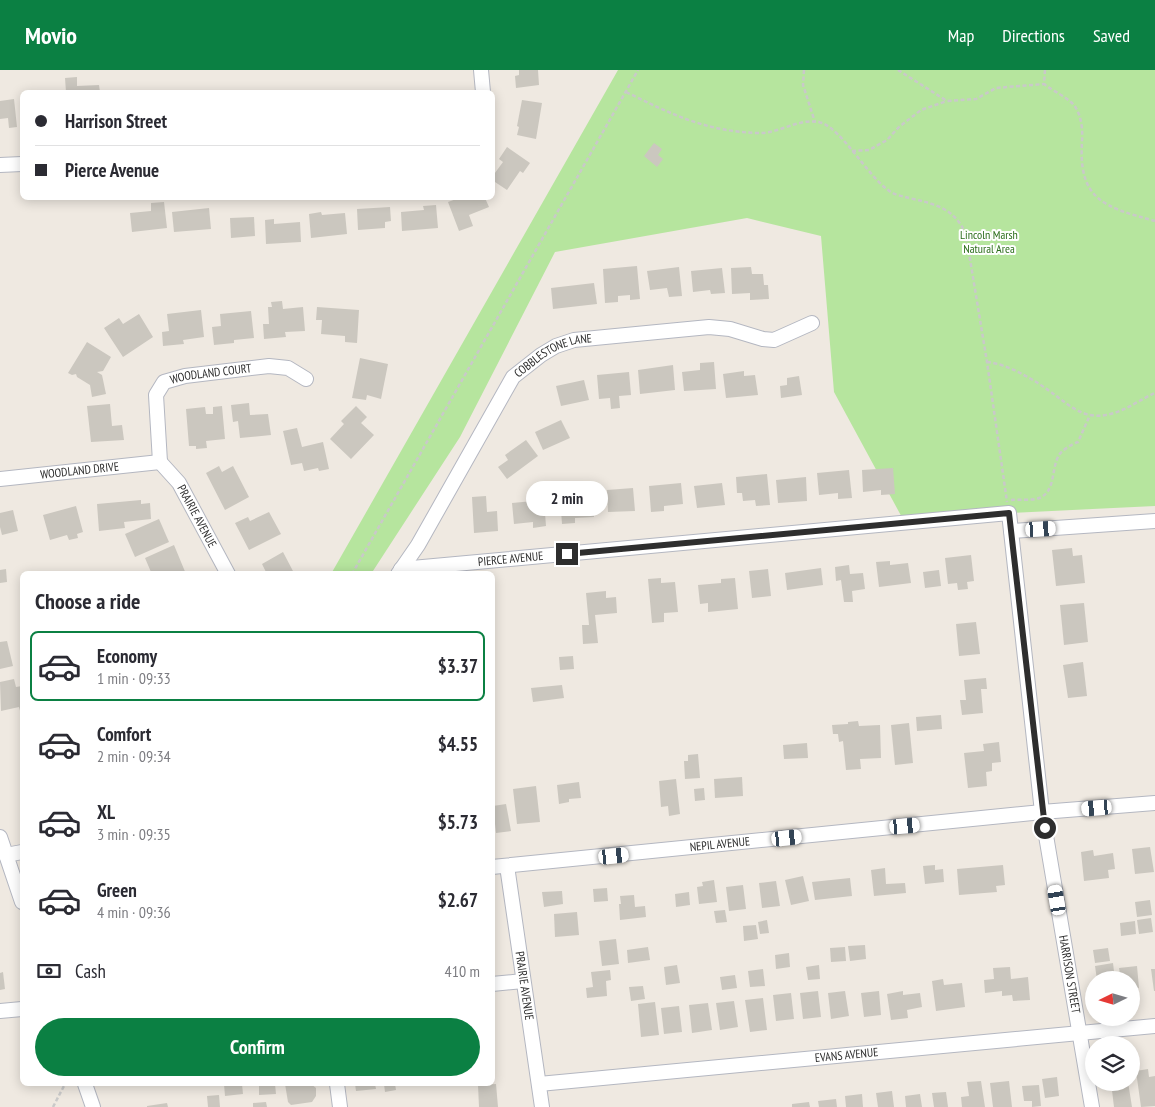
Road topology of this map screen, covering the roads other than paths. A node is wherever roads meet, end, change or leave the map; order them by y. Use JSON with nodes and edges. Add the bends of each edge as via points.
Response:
{"nodes":[{"id":1,"x":481,"y":70,"type":"edge"},
{"id":2,"x":483,"y":90,"type":"edge"},
{"id":3,"x":20,"y":164,"type":"edge"},
{"id":4,"x":0,"y":165,"type":"edge"},
{"id":5,"x":812,"y":323,"type":"dead end"},
{"id":6,"x":306,"y":379,"type":"dead end"},
{"id":7,"x":160,"y":462,"type":"junction"},
{"id":8,"x":0,"y":479,"type":"edge"},
{"id":9,"x":1008,"y":506,"type":"joint"},
{"id":10,"x":1155,"y":521,"type":"edge"},
{"id":11,"x":1011,"y":531,"type":"junction"},
{"id":12,"x":226,"y":571,"type":"edge"},
{"id":13,"x":399,"y":571,"type":"edge"},
{"id":14,"x":1155,"y":803,"type":"edge"},
{"id":15,"x":1042,"y":812,"type":"junction"},
{"id":16,"x":0,"y":837,"type":"edge"},
{"id":17,"x":20,"y":852,"type":"edge"},
{"id":18,"x":6,"y":855,"type":"junction"},
{"id":19,"x":500,"y":866,"type":"edge"},
{"id":20,"x":20,"y":896,"type":"edge"},
{"id":21,"x":523,"y":981,"type":"junction"},
{"id":22,"x":495,"y":984,"type":"edge"},
{"id":23,"x":20,"y":1009,"type":"edge"},
{"id":24,"x":0,"y":1010,"type":"edge"},
{"id":25,"x":1155,"y":1026,"type":"edge"},
{"id":26,"x":1079,"y":1034,"type":"junction"},
{"id":27,"x":538,"y":1084,"type":"junction"},
{"id":28,"x":86,"y":1086,"type":"edge"},
{"id":29,"x":336,"y":1086,"type":"edge"},
{"id":30,"x":93,"y":1107,"type":"edge"},
{"id":31,"x":340,"y":1107,"type":"edge"},
{"id":32,"x":542,"y":1107,"type":"edge"},
{"id":33,"x":1092,"y":1107,"type":"edge"}],
"edges":[{"from":1,"to":2,"type":"street"},
{"from":3,"to":4,"type":"street"},
{"from":5,"to":13,"type":"street","name":"COBBLESTONE LANE","via":[[774,340],[720,328],[697,327],[574,340],[541,355],[513,377],[418,545]]},
{"from":6,"to":7,"type":"street","name":"WOODLAND COURT","via":[[288,368],[269,366],[185,376],[164,382],[156,395]]},
{"from":7,"to":8,"type":"street","name":"WOODLAND DRIVE"},
{"from":7,"to":12,"type":"street","name":"PRAIRIE AVENUE","via":[[179,483]]},
{"from":9,"to":11,"type":"street","name":"HARRISON STREET"},
{"from":9,"to":13,"type":"street","name":"PIERCE AVENUE"},
{"from":10,"to":11,"type":"street"},
{"from":11,"to":15,"type":"street","name":"HARRISON STREET"},
{"from":14,"to":15,"type":"street","name":"NEPIL AVENUE"},
{"from":15,"to":19,"type":"street","name":"NEPIL AVENUE"},
{"from":15,"to":26,"type":"street","name":"HARRISON STREET"},
{"from":16,"to":18,"type":"street"},
{"from":17,"to":18,"type":"street"},
{"from":18,"to":20,"type":"street"},
{"from":19,"to":21,"type":"street","name":"PRAIRIE AVENUE"},
{"from":21,"to":22,"type":"street"},
{"from":21,"to":27,"type":"street","name":"PRAIRIE AVENUE"},
{"from":23,"to":24,"type":"street"},
{"from":25,"to":26,"type":"street","name":"EVANS AVENUE"},
{"from":26,"to":27,"type":"street","name":"EVANS AVENUE"},
{"from":26,"to":33,"type":"street","name":"HARRISON STREET"},
{"from":27,"to":32,"type":"street","name":"PRAIRIE AVENUE"},
{"from":28,"to":30,"type":"street"},
{"from":29,"to":31,"type":"street"}]}
